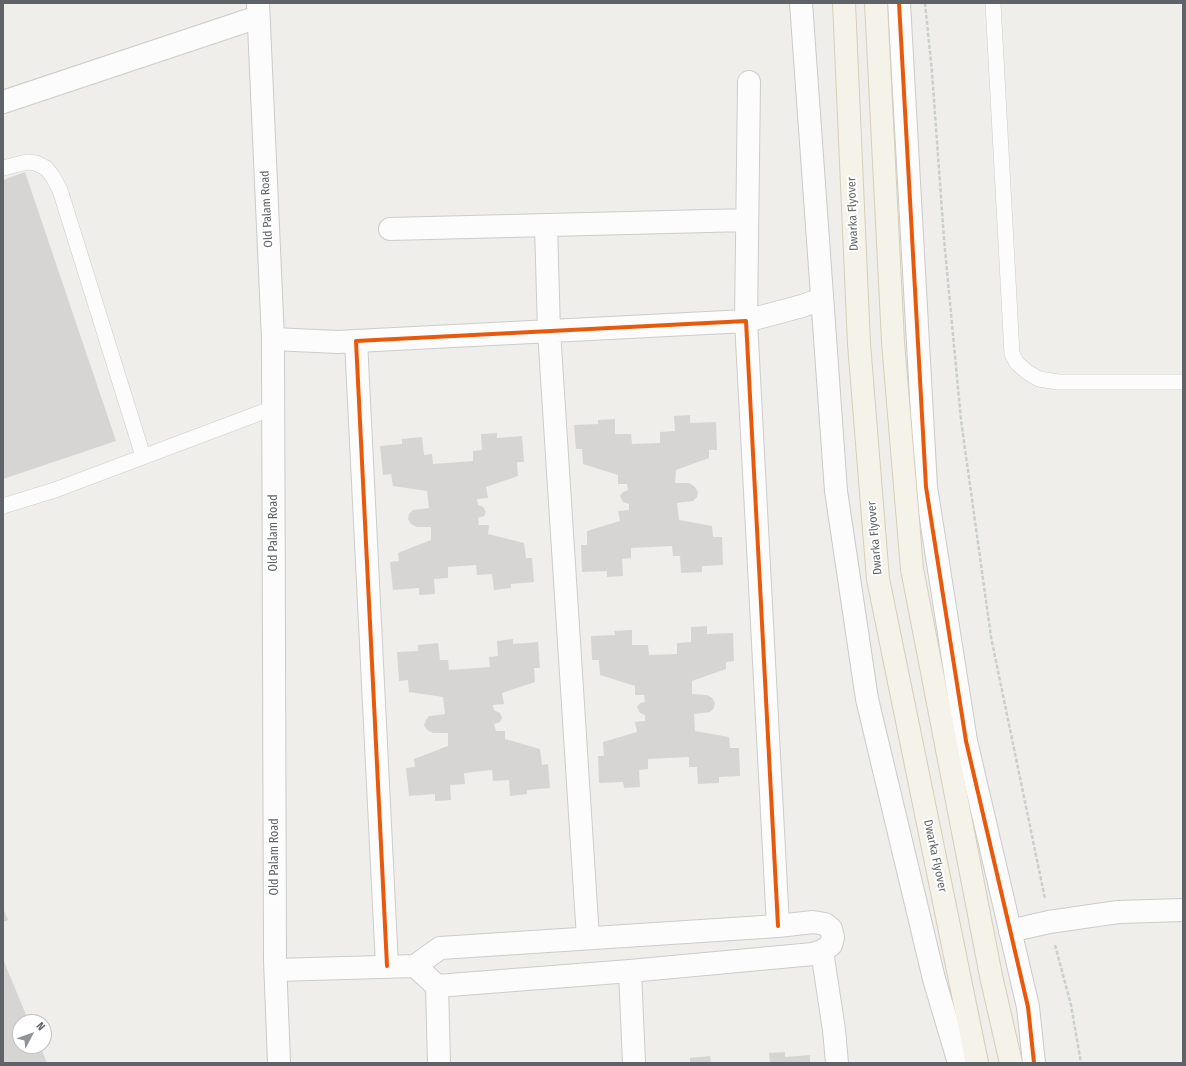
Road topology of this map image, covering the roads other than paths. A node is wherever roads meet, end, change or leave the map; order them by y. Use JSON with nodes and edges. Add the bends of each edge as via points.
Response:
{"nodes":[{"id":1,"x":801,"y":3,"type":"edge"},
{"id":2,"x":844,"y":3,"type":"edge"},
{"id":3,"x":876,"y":3,"type":"edge"},
{"id":4,"x":899,"y":3,"type":"edge"},
{"id":5,"x":993,"y":3,"type":"edge"},
{"id":6,"x":258,"y":10,"type":"edge"},
{"id":7,"x":749,"y":82,"type":"dead end"},
{"id":8,"x":3,"y":102,"type":"edge"},
{"id":9,"x":3,"y":168,"type":"edge"},
{"id":10,"x":747,"y":220,"type":"junction"},
{"id":11,"x":546,"y":225,"type":"junction"},
{"id":12,"x":390,"y":229,"type":"dead end"},
{"id":13,"x":822,"y":299,"type":"junction"},
{"id":14,"x":746,"y":321,"type":"junction"},
{"id":15,"x":549,"y":331,"type":"junction"},
{"id":16,"x":273,"y":339,"type":"junction"},
{"id":17,"x":356,"y":341,"type":"junction"},
{"id":18,"x":1183,"y":382,"type":"edge"},
{"id":19,"x":273,"y":408,"type":"junction"},
{"id":20,"x":143,"y":456,"type":"junction"},
{"id":21,"x":3,"y":506,"type":"edge"},
{"id":22,"x":1183,"y":910,"type":"edge"},
{"id":23,"x":778,"y":926,"type":"junction"},
{"id":24,"x":1010,"y":931,"type":"junction"},
{"id":25,"x":588,"y":938,"type":"junction"},
{"id":26,"x":822,"y":951,"type":"junction"},
{"id":27,"x":387,"y":966,"type":"junction"},
{"id":28,"x":415,"y":966,"type":"junction"},
{"id":29,"x":276,"y":970,"type":"junction"},
{"id":30,"x":630,"y":971,"type":"junction"},
{"id":31,"x":437,"y":986,"type":"junction"},
{"id":32,"x":279,"y":1063,"type":"edge"},
{"id":33,"x":439,"y":1063,"type":"edge"},
{"id":34,"x":634,"y":1063,"type":"edge"},
{"id":35,"x":837,"y":1063,"type":"edge"},
{"id":36,"x":959,"y":1063,"type":"edge"},
{"id":37,"x":977,"y":1063,"type":"edge"},
{"id":38,"x":1011,"y":1063,"type":"edge"},
{"id":39,"x":1034,"y":1063,"type":"edge"}],
"edges":[{"from":1,"to":13,"type":"street"},
{"from":2,"to":37,"type":"main road","name":"Dwarka Flyover","via":[[859,344],[878,579]]},
{"from":3,"to":38,"type":"main road","bridge":true,"via":[[893,342],[912,569],[991,976]]},
{"from":4,"to":24,"type":"street","via":[[926,487],[966,741]]},
{"from":5,"to":18,"type":"lane","via":[[1012,354],[1017,363],[1039,379]]},
{"from":6,"to":8,"type":"street"},
{"from":6,"to":16,"type":"street","name":"Old Palam Road"},
{"from":7,"to":10,"type":"street"},
{"from":9,"to":20,"type":"lane","via":[[27,162],[36,163],[46,168],[60,190]]},
{"from":10,"to":11,"type":"street"},
{"from":10,"to":14,"type":"street"},
{"from":11,"to":12,"type":"street"},
{"from":11,"to":15,"type":"street"},
{"from":13,"to":14,"type":"street"},
{"from":13,"to":36,"type":"street","via":[[836,491],[867,699],[934,979]]},
{"from":14,"to":15,"type":"street"},
{"from":14,"to":23,"type":"street"},
{"from":15,"to":17,"type":"street"},
{"from":15,"to":25,"type":"street"},
{"from":16,"to":17,"type":"street"},
{"from":16,"to":19,"type":"street","name":"Old Palam Road"},
{"from":17,"to":27,"type":"street"},
{"from":19,"to":20,"type":"lane"},
{"from":19,"to":29,"type":"street","name":"Old Palam Road"},
{"from":20,"to":21,"type":"lane","via":[[55,490]]},
{"from":22,"to":24,"type":"street","via":[[1118,912],[1049,922]]},
{"from":23,"to":25,"type":"street"},
{"from":23,"to":26,"type":"street","via":[[813,922],[825,924],[831,929],[833,937],[830,945]]},
{"from":24,"to":39,"type":"street","via":[[1028,1007]]},
{"from":25,"to":28,"type":"street","via":[[440,948]]},
{"from":26,"to":30,"type":"street","via":[[805,955]]},
{"from":26,"to":35,"type":"street"},
{"from":27,"to":28,"type":"street"},
{"from":27,"to":29,"type":"street"},
{"from":28,"to":31,"type":"street"},
{"from":29,"to":32,"type":"street","name":"Old Palam Road"},
{"from":30,"to":31,"type":"street"},
{"from":30,"to":34,"type":"street"},
{"from":31,"to":33,"type":"street"}]}
